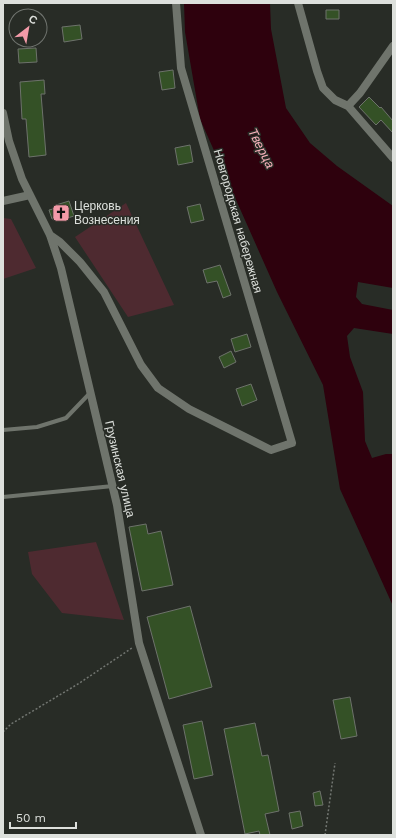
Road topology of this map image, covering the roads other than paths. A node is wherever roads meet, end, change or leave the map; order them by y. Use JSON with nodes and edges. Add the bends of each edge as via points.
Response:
{"nodes":[{"id":1,"x":176,"y":3,"type":"edge"},
{"id":2,"x":298,"y":3,"type":"edge"},
{"id":3,"x":393,"y":46,"type":"edge"},
{"id":4,"x":348,"y":106,"type":"junction"},
{"id":5,"x":3,"y":113,"type":"edge"},
{"id":6,"x":393,"y":158,"type":"edge"},
{"id":7,"x":30,"y":195,"type":"junction"},
{"id":8,"x":3,"y":201,"type":"edge"},
{"id":9,"x":50,"y":235,"type":"junction"},
{"id":10,"x":91,"y":393,"type":"junction"},
{"id":11,"x":3,"y":430,"type":"edge"},
{"id":12,"x":113,"y":486,"type":"junction"},
{"id":13,"x":3,"y":497,"type":"edge"},
{"id":14,"x":201,"y":835,"type":"edge"}],
"edges":[{"from":1,"to":9,"type":"street","name":"Новгородская набережная","via":[[181,68],[292,443],[271,450],[189,409],[158,388],[141,365],[104,292],[80,262]]},
{"from":2,"to":4,"type":"street","via":[[323,88],[335,100]]},
{"from":3,"to":4,"type":"street"},
{"from":4,"to":6,"type":"street"},
{"from":5,"to":7,"type":"street","name":"Грузинская улица","via":[[9,141]]},
{"from":7,"to":8,"type":"street"},
{"from":7,"to":9,"type":"street","name":"Грузинская улица"},
{"from":9,"to":10,"type":"street","name":"Грузинская улица"},
{"from":10,"to":11,"type":"lane","via":[[66,418],[37,427]]},
{"from":10,"to":12,"type":"street","name":"Грузинская улица"},
{"from":12,"to":13,"type":"lane"},
{"from":12,"to":14,"type":"street","name":"Грузинская улица","via":[[140,643]]}]}
